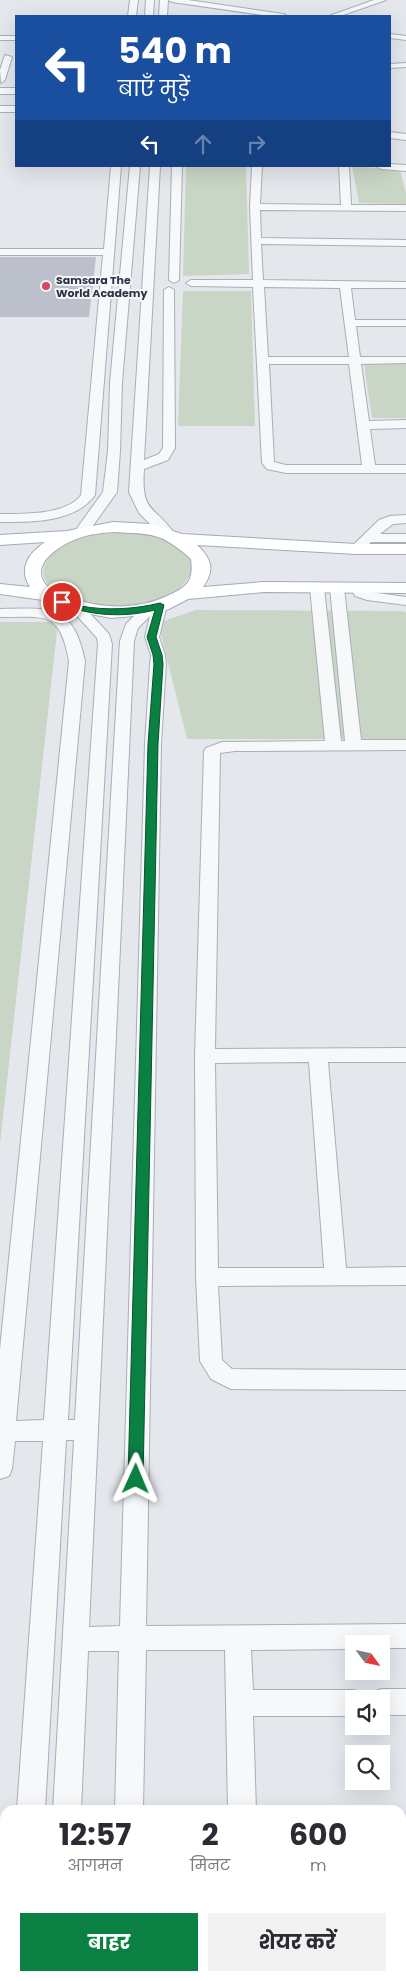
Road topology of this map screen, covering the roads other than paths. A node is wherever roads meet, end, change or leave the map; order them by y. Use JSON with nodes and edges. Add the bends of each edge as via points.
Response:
{"nodes":[{"id":1,"x":134,"y":0,"type":"edge"},
{"id":2,"x":150,"y":0,"type":"edge"},
{"id":3,"x":164,"y":0,"type":"edge"},
{"id":4,"x":172,"y":0,"type":"edge"},
{"id":5,"x":382,"y":0,"type":"edge"},
{"id":6,"x":249,"y":10,"type":"junction"},
{"id":7,"x":132,"y":15,"type":"edge"},
{"id":8,"x":149,"y":15,"type":"edge"},
{"id":9,"x":163,"y":15,"type":"edge"},
{"id":10,"x":232,"y":15,"type":"edge"},
{"id":11,"x":277,"y":15,"type":"edge"},
{"id":12,"x":336,"y":15,"type":"edge"},
{"id":13,"x":391,"y":36,"type":"edge"},
{"id":14,"x":0,"y":38,"type":"edge"},
{"id":15,"x":15,"y":38,"type":"edge"},
{"id":16,"x":406,"y":38,"type":"edge"},
{"id":17,"x":0,"y":47,"type":"edge"},
{"id":18,"x":15,"y":47,"type":"edge"},
{"id":19,"x":8,"y":57,"type":"edge"},
{"id":20,"x":406,"y":65,"type":"edge"},
{"id":21,"x":391,"y":66,"type":"edge"},
{"id":22,"x":1,"y":80,"type":"dead end"},
{"id":23,"x":0,"y":91,"type":"edge"},
{"id":24,"x":15,"y":91,"type":"edge"},
{"id":25,"x":0,"y":97,"type":"edge"},
{"id":26,"x":15,"y":97,"type":"edge"},
{"id":27,"x":15,"y":106,"type":"edge"},
{"id":28,"x":1,"y":107,"type":"edge"},
{"id":29,"x":391,"y":135,"type":"edge"},
{"id":30,"x":406,"y":136,"type":"edge"},
{"id":31,"x":116,"y":167,"type":"edge"},
{"id":32,"x":155,"y":167,"type":"edge"},
{"id":33,"x":178,"y":167,"type":"edge"},
{"id":34,"x":257,"y":167,"type":"edge"},
{"id":35,"x":344,"y":167,"type":"edge"},
{"id":36,"x":391,"y":167,"type":"edge"},
{"id":37,"x":406,"y":168,"type":"edge"},
{"id":38,"x":135,"y":169,"type":"edge"},
{"id":39,"x":255,"y":207,"type":"junction"},
{"id":40,"x":346,"y":208,"type":"junction"},
{"id":41,"x":406,"y":208,"type":"edge"},
{"id":42,"x":256,"y":241,"type":"junction"},
{"id":43,"x":406,"y":243,"type":"edge"},
{"id":44,"x":0,"y":252,"type":"edge"},
{"id":45,"x":107,"y":252,"type":"junction"},
{"id":46,"x":148,"y":279,"type":"junction"},
{"id":47,"x":190,"y":283,"type":"joint"},
{"id":48,"x":174,"y":284,"type":"junction"},
{"id":49,"x":258,"y":285,"type":"junction"},
{"id":50,"x":345,"y":285,"type":"junction"},
{"id":51,"x":406,"y":285,"type":"edge"},
{"id":52,"x":147,"y":299,"type":"junction"},
{"id":53,"x":350,"y":323,"type":"junction"},
{"id":54,"x":406,"y":323,"type":"edge"},
{"id":55,"x":406,"y":360,"type":"edge"},
{"id":56,"x":262,"y":361,"type":"junction"},
{"id":57,"x":355,"y":361,"type":"junction"},
{"id":58,"x":406,"y":424,"type":"edge"},
{"id":59,"x":363,"y":425,"type":"junction"},
{"id":60,"x":92,"y":452,"type":"junction"},
{"id":61,"x":113,"y":460,"type":"junction"},
{"id":62,"x":138,"y":467,"type":"junction"},
{"id":63,"x":369,"y":469,"type":"junction"},
{"id":64,"x":406,"y":469,"type":"edge"},
{"id":65,"x":0,"y":518,"type":"edge"},
{"id":66,"x":406,"y":519,"type":"edge"},
{"id":67,"x":76,"y":533,"type":"junction"},
{"id":68,"x":173,"y":536,"type":"junction"},
{"id":69,"x":406,"y":538,"type":"edge"},
{"id":70,"x":0,"y":539,"type":"edge"},
{"id":71,"x":362,"y":543,"type":"junction"},
{"id":72,"x":406,"y":549,"type":"edge"},
{"id":73,"x":317,"y":588,"type":"junction"},
{"id":74,"x":337,"y":588,"type":"junction"},
{"id":75,"x":358,"y":588,"type":"junction"},
{"id":76,"x":406,"y":588,"type":"edge"},
{"id":77,"x":0,"y":589,"type":"edge"},
{"id":78,"x":185,"y":594,"type":"junction"},
{"id":79,"x":47,"y":595,"type":"junction"},
{"id":80,"x":406,"y":601,"type":"edge"},
{"id":81,"x":155,"y":607,"type":"junction"},
{"id":82,"x":77,"y":608,"type":"junction"},
{"id":83,"x":0,"y":613,"type":"edge"},
{"id":84,"x":333,"y":745,"type":"junction"},
{"id":85,"x":353,"y":745,"type":"junction"},
{"id":86,"x":406,"y":745,"type":"edge"},
{"id":87,"x":406,"y":1055,"type":"edge"},
{"id":88,"x":205,"y":1056,"type":"junction"},
{"id":89,"x":318,"y":1056,"type":"junction"},
{"id":90,"x":406,"y":1276,"type":"edge"},
{"id":91,"x":207,"y":1277,"type":"junction"},
{"id":92,"x":336,"y":1277,"type":"junction"},
{"id":93,"x":406,"y":1380,"type":"edge"},
{"id":94,"x":86,"y":1430,"type":"junction"},
{"id":95,"x":2,"y":1431,"type":"edge"},
{"id":96,"x":54,"y":1431,"type":"junction"},
{"id":97,"x":0,"y":1468,"type":"edge"},
{"id":98,"x":406,"y":1636,"type":"edge"},
{"id":99,"x":238,"y":1637,"type":"junction"},
{"id":100,"x":132,"y":1638,"type":"junction"},
{"id":101,"x":77,"y":1639,"type":"junction"},
{"id":102,"x":390,"y":1702,"type":"edge"},
{"id":103,"x":406,"y":1702,"type":"edge"},
{"id":104,"x":239,"y":1703,"type":"junction"},
{"id":105,"x":345,"y":1703,"type":"edge"},
{"id":106,"x":31,"y":1805,"type":"edge"},
{"id":107,"x":67,"y":1805,"type":"edge"},
{"id":108,"x":129,"y":1805,"type":"edge"},
{"id":109,"x":242,"y":1805,"type":"edge"}],
"edges":[{"from":1,"to":7,"type":"street"},
{"from":2,"to":8,"type":"street"},
{"from":3,"to":9,"type":"street"},
{"from":4,"to":6,"type":"street"},
{"from":5,"to":12,"type":"street"},
{"from":6,"to":10,"type":"street"},
{"from":6,"to":11,"type":"street"},
{"from":13,"to":16,"type":"street"},
{"from":14,"to":15,"type":"street"},
{"from":17,"to":18,"type":"street"},
{"from":19,"to":22,"type":"street"},
{"from":20,"to":21,"type":"street"},
{"from":23,"to":24,"type":"street"},
{"from":25,"to":26,"type":"street"},
{"from":27,"to":28,"type":"street"},
{"from":29,"to":30,"type":"street"},
{"from":31,"to":38,"type":"street"},
{"from":31,"to":45,"type":"street"},
{"from":32,"to":46,"type":"street"},
{"from":33,"to":48,"type":"street"},
{"from":34,"to":39,"type":"street"},
{"from":35,"to":40,"type":"street"},
{"from":36,"to":37,"type":"street"},
{"from":38,"to":61,"type":"street","via":[[116,383]]},
{"from":39,"to":40,"type":"street"},
{"from":39,"to":42,"type":"street"},
{"from":40,"to":41,"type":"street"},
{"from":42,"to":43,"type":"street"},
{"from":42,"to":49,"type":"street"},
{"from":44,"to":45,"type":"street"},
{"from":45,"to":60,"type":"street"},
{"from":46,"to":48,"type":"street"},
{"from":46,"to":52,"type":"street"},
{"from":47,"to":48,"type":"street"},
{"from":47,"to":49,"type":"street"},
{"from":48,"to":52,"type":"street"},
{"from":48,"to":62,"type":"street","via":[[169,448],[164,456]]},
{"from":49,"to":50,"type":"street"},
{"from":49,"to":56,"type":"street"},
{"from":50,"to":51,"type":"street"},
{"from":50,"to":53,"type":"street"},
{"from":52,"to":62,"type":"street"},
{"from":53,"to":54,"type":"street"},
{"from":53,"to":57,"type":"street"},
{"from":55,"to":57,"type":"street"},
{"from":56,"to":57,"type":"street"},
{"from":56,"to":63,"type":"street","via":[[268,463],[286,469]]},
{"from":57,"to":59,"type":"street"},
{"from":58,"to":59,"type":"street"},
{"from":59,"to":63,"type":"street"},
{"from":60,"to":61,"type":"street"},
{"from":60,"to":65,"type":"street","via":[[88,495],[82,503],[65,511],[35,517]]},
{"from":61,"to":67,"type":"street","via":[[110,492]]},
{"from":62,"to":68,"type":"street","via":[[136,492],[144,510]]},
{"from":63,"to":64,"type":"street"},
{"from":66,"to":71,"type":"street","via":[[390,520]]},
{"from":67,"to":68,"type":"main road","via":[[128,527]]},
{"from":67,"to":70,"type":"main road"},
{"from":67,"to":79,"type":"main road","via":[[49,545],[34,562],[32,574]]},
{"from":68,"to":71,"type":"main road"},
{"from":68,"to":78,"type":"main road","via":[[200,557],[202,573]]},
{"from":69,"to":71,"type":"street"},
{"from":71,"to":72,"type":"main road"},
{"from":73,"to":74,"type":"main road"},
{"from":73,"to":78,"type":"main road","via":[[264,587]]},
{"from":73,"to":84,"type":"street"},
{"from":74,"to":75,"type":"main road"},
{"from":74,"to":85,"type":"street"},
{"from":75,"to":76,"type":"main road"},
{"from":75,"to":80,"type":"street","via":[[367,596]]},
{"from":77,"to":79,"type":"main road"},
{"from":78,"to":81,"type":"main road"},
{"from":79,"to":82,"type":"main road"},
{"from":81,"to":82,"type":"main road","via":[[118,612]]},
{"from":81,"to":94,"type":"street","via":[[131,626],[127,641]]},
{"from":81,"to":100,"type":"street","via":[[152,637],[158,664],[153,744]]},
{"from":82,"to":96,"type":"street","via":[[104,637],[105,644]]},
{"from":83,"to":95,"type":"street","via":[[56,616],[74,639],[77,661]]},
{"from":84,"to":85,"type":"street"},
{"from":84,"to":88,"type":"street","via":[[222,747],[210,754]]},
{"from":85,"to":86,"type":"street"},
{"from":87,"to":89,"type":"street"},
{"from":88,"to":89,"type":"street"},
{"from":88,"to":91,"type":"street"},
{"from":89,"to":92,"type":"street"},
{"from":90,"to":92,"type":"street"},
{"from":91,"to":92,"type":"street"},
{"from":91,"to":93,"type":"street","via":[[210,1362],[222,1376],[237,1380]]},
{"from":94,"to":96,"type":"street"},
{"from":94,"to":101,"type":"street"},
{"from":95,"to":96,"type":"street"},
{"from":95,"to":97,"type":"street"},
{"from":96,"to":106,"type":"street"},
{"from":98,"to":99,"type":"street"},
{"from":99,"to":100,"type":"street"},
{"from":99,"to":104,"type":"street"},
{"from":100,"to":101,"type":"street"},
{"from":100,"to":108,"type":"street"},
{"from":101,"to":107,"type":"street"},
{"from":102,"to":103,"type":"street"},
{"from":104,"to":105,"type":"street"},
{"from":104,"to":109,"type":"street"}]}
